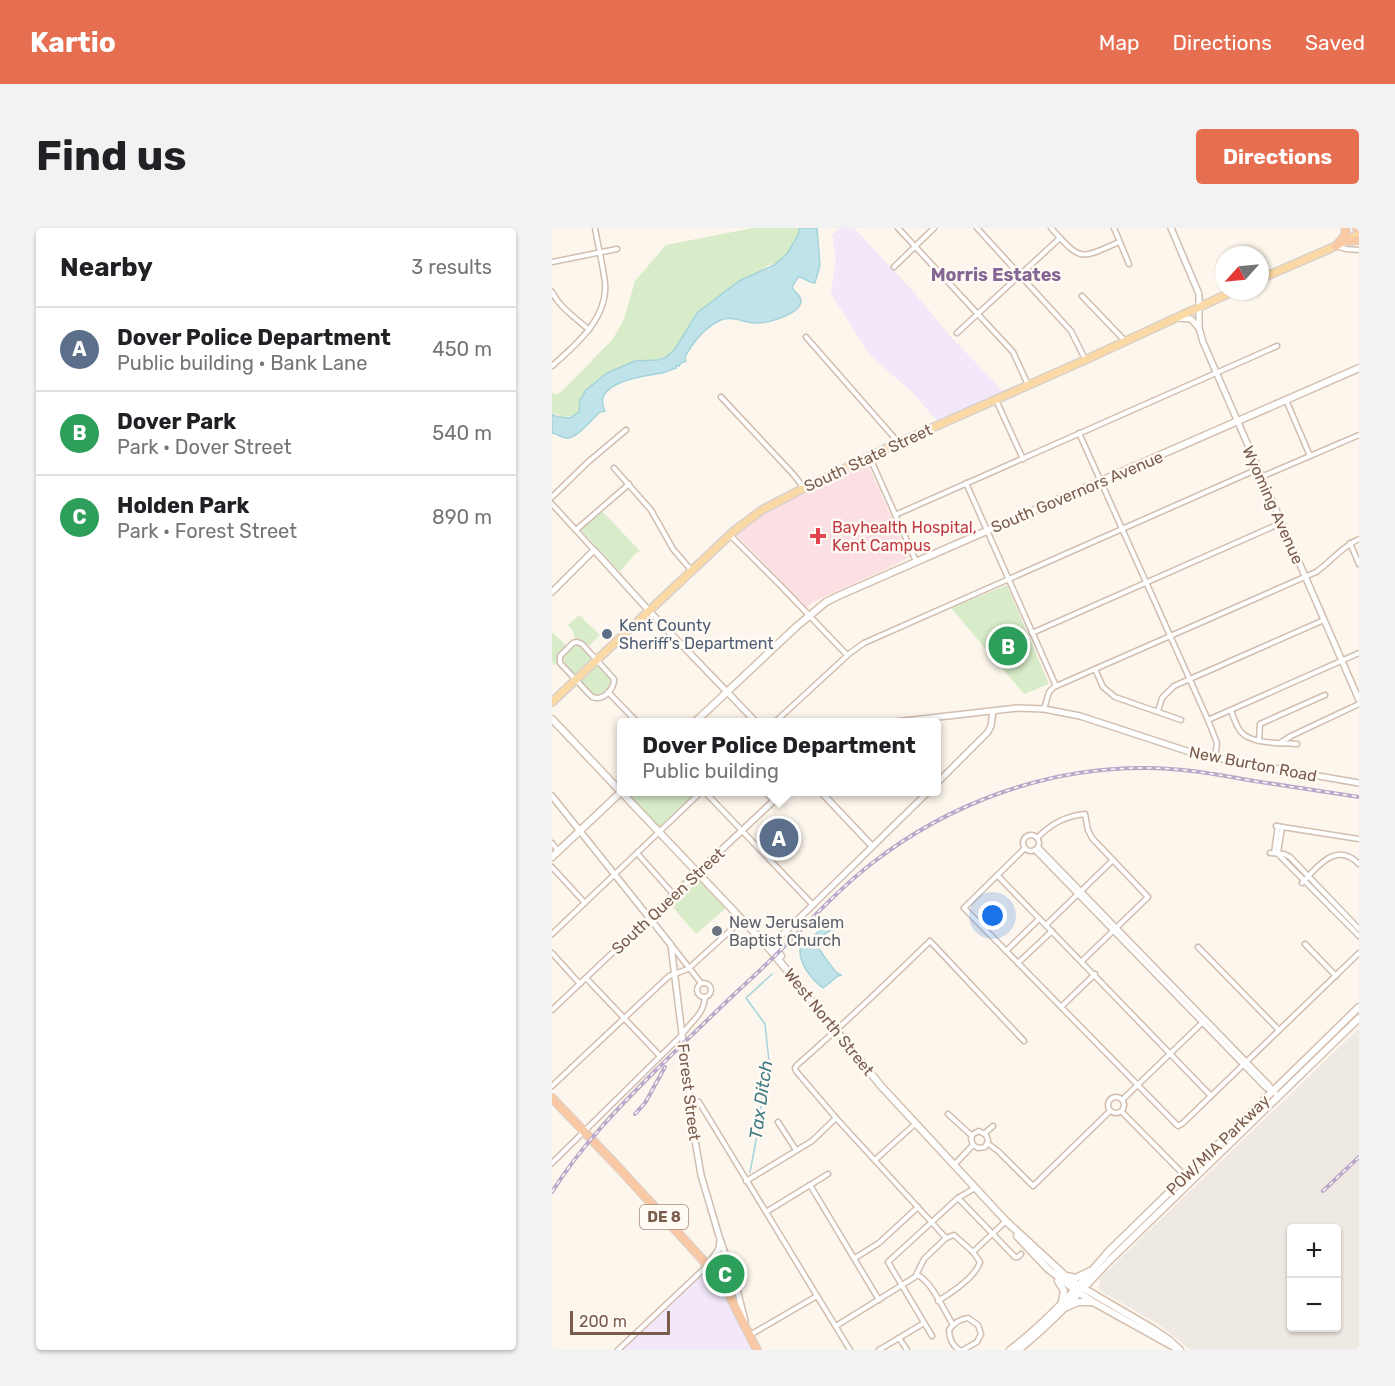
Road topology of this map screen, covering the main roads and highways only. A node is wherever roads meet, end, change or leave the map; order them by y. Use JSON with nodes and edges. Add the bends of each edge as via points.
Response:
{"nodes":[{"id":1,"x":1345,"y":228,"type":"edge"},
{"id":2,"x":1359,"y":234,"type":"edge"},
{"id":3,"x":1359,"y":240,"type":"edge"},
{"id":4,"x":1345,"y":242,"type":"junction"},
{"id":5,"x":1336,"y":246,"type":"junction"},
{"id":6,"x":1269,"y":275,"type":"edge"},
{"id":7,"x":1215,"y":300,"type":"edge"},
{"id":8,"x":1359,"y":368,"type":"edge"},
{"id":9,"x":552,"y":702,"type":"edge"},
{"id":10,"x":700,"y":718,"type":"edge"},
{"id":11,"x":552,"y":719,"type":"edge"},
{"id":12,"x":617,"y":788,"type":"edge"},
{"id":13,"x":617,"y":796,"type":"edge"},
{"id":14,"x":625,"y":796,"type":"edge"},
{"id":15,"x":552,"y":857,"type":"edge"},
{"id":16,"x":778,"y":939,"type":"road end"},
{"id":17,"x":796,"y":982,"type":"junction"},
{"id":18,"x":1359,"y":1007,"type":"edge"},
{"id":19,"x":1359,"y":1018,"type":"edge"},
{"id":20,"x":552,"y":1098,"type":"edge"},
{"id":21,"x":1186,"y":1177,"type":"junction"},
{"id":22,"x":1187,"y":1186,"type":"junction"},
{"id":23,"x":1006,"y":1221,"type":"junction"},
{"id":24,"x":1048,"y":1269,"type":"junction"},
{"id":25,"x":1095,"y":1272,"type":"junction"},
{"id":26,"x":1063,"y":1274,"type":"junction"},
{"id":27,"x":1079,"y":1290,"type":"junction"},
{"id":28,"x":1104,"y":1301,"type":"junction"},
{"id":29,"x":1093,"y":1302,"type":"junction"},
{"id":30,"x":1062,"y":1306,"type":"junction"},
{"id":31,"x":1179,"y":1349,"type":"edge"},
{"id":32,"x":757,"y":1350,"type":"edge"},
{"id":33,"x":1010,"y":1350,"type":"edge"},
{"id":34,"x":1018,"y":1350,"type":"edge"}],
"edges":[{"from":1,"to":5,"type":"highway","via":[[1345,235]]},
{"from":2,"to":4,"type":"main road"},
{"from":3,"to":4,"type":"highway"},
{"from":4,"to":5,"type":"main road"},
{"from":5,"to":6,"type":"main road"},
{"from":7,"to":9,"type":"main road","name":"South State Street","via":[[898,443],[762,510],[730,535]]},
{"from":8,"to":10,"type":"main road","name":"South Governors Avenue","via":[[826,602]]},
{"from":11,"to":12,"type":"main road","name":"West North Street"},
{"from":13,"to":15,"type":"main road"},
{"from":14,"to":17,"type":"main road","name":"West North Street","via":[[768,947]]},
{"from":16,"to":17,"type":"main road","via":[[776,950]]},
{"from":17,"to":23,"type":"main road","name":"West North Street","via":[[881,1086]]},
{"from":18,"to":21,"type":"main road","name":"POW/MIA Parkway"},
{"from":19,"to":22,"type":"main road","name":"POW/MIA Parkway"},
{"from":20,"to":32,"type":"highway","name":"Forest Street","number":"DE 8","via":[[722,1281]]},
{"from":21,"to":22,"type":"main road"},
{"from":21,"to":25,"type":"main road","name":"POW/MIA Parkway","via":[[1109,1251]]},
{"from":22,"to":25,"type":"main road","name":"POW/MIA Parkway"},
{"from":23,"to":24,"type":"main road","name":"West North Street"},
{"from":23,"to":26,"type":"main road","name":"West North Street"},
{"from":24,"to":27,"type":"main road","name":"West North Street"},
{"from":24,"to":30,"type":"main road","via":[[1063,1288]]},
{"from":25,"to":26,"type":"main road","via":[[1076,1278]]},
{"from":25,"to":27,"type":"main road","name":"POW/MIA Parkway"},
{"from":25,"to":28,"type":"main road","via":[[1093,1289]]},
{"from":26,"to":27,"type":"main road","name":"West North Street"},
{"from":27,"to":28,"type":"main road","name":"West North Street"},
{"from":27,"to":29,"type":"main road","name":"West North Street"},
{"from":27,"to":30,"type":"main road","name":"POW/MIA Parkway"},
{"from":28,"to":31,"type":"main road","name":"West North Street"},
{"from":29,"to":30,"type":"main road"},
{"from":29,"to":31,"type":"main road","name":"West North Street"},
{"from":30,"to":33,"type":"main road"},
{"from":30,"to":34,"type":"main road"}]}
